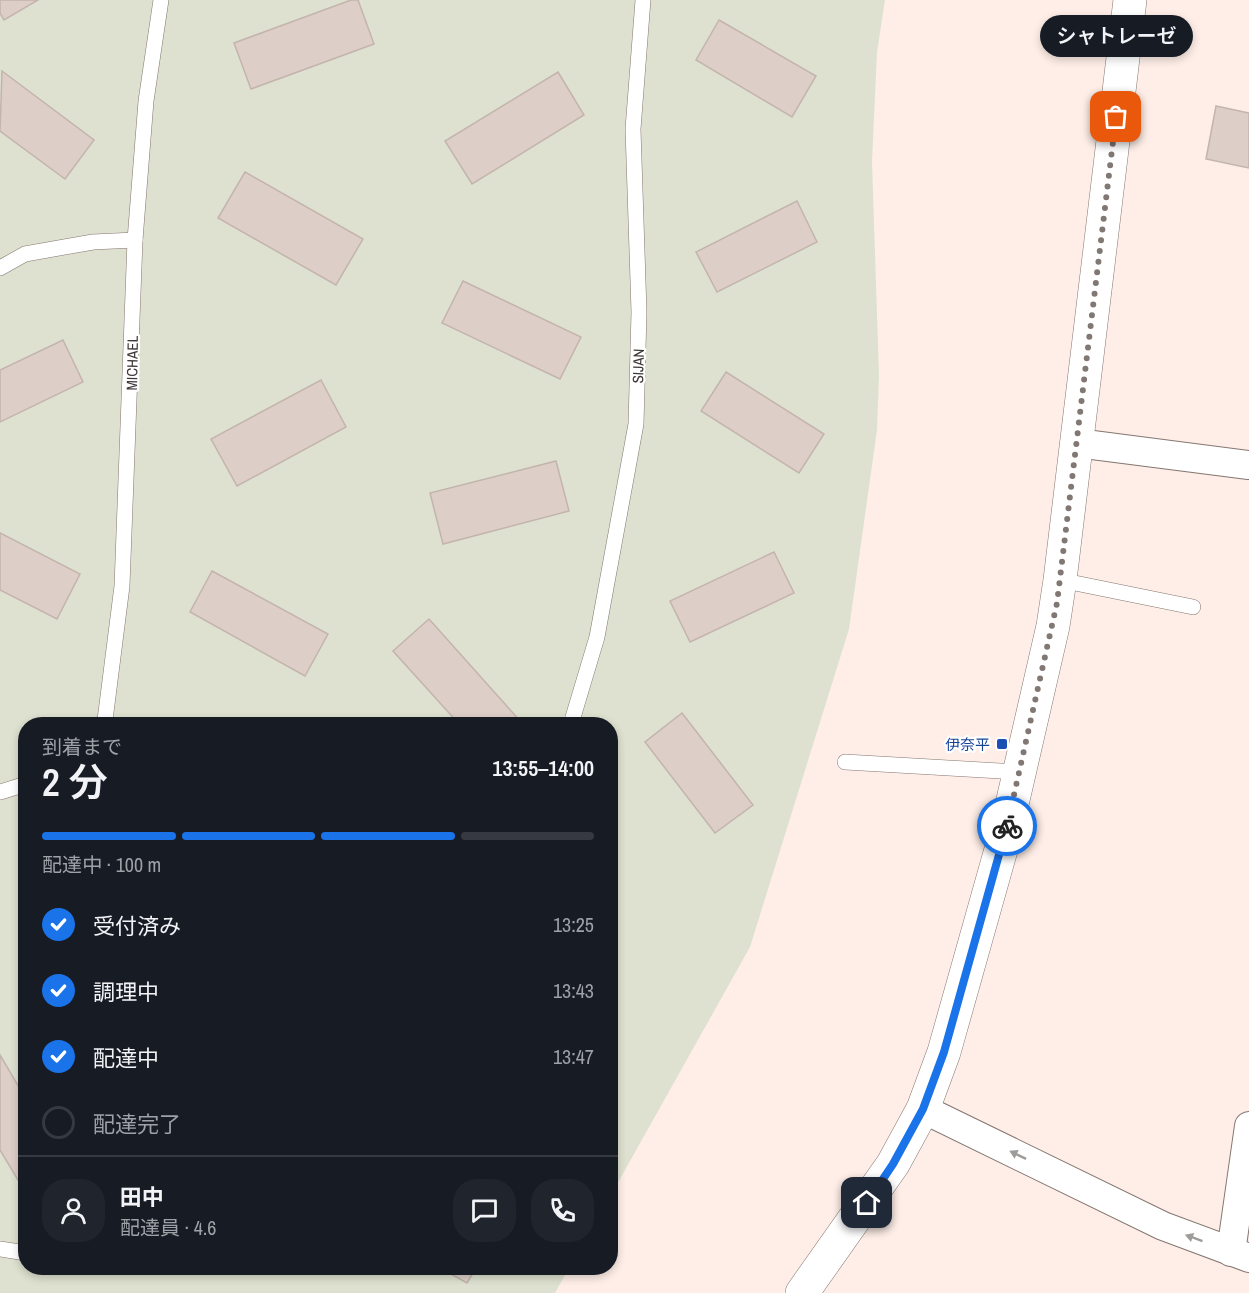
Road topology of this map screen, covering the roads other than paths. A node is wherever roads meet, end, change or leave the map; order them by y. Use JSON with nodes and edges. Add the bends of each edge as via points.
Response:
{"nodes":[{"id":1,"x":161,"y":0,"type":"edge"},
{"id":2,"x":643,"y":0,"type":"edge"},
{"id":3,"x":1130,"y":0,"type":"edge"},
{"id":4,"x":135,"y":240,"type":"junction"},
{"id":5,"x":0,"y":268,"type":"edge"},
{"id":6,"x":1077,"y":443,"type":"junction"},
{"id":7,"x":1249,"y":465,"type":"edge"},
{"id":8,"x":1060,"y":580,"type":"junction"},
{"id":9,"x":1193,"y":607,"type":"dead end"},
{"id":10,"x":105,"y":717,"type":"edge"},
{"id":11,"x":573,"y":717,"type":"edge"},
{"id":12,"x":846,"y":762,"type":"dead end"},
{"id":13,"x":1018,"y":772,"type":"junction"},
{"id":14,"x":18,"y":786,"type":"edge"},
{"id":15,"x":0,"y":792,"type":"edge"},
{"id":16,"x":923,"y":1109,"type":"junction"},
{"id":17,"x":1249,"y":1126,"type":"edge"},
{"id":18,"x":0,"y":1249,"type":"edge"},
{"id":19,"x":18,"y":1251,"type":"edge"},
{"id":20,"x":1240,"y":1255,"type":"edge"},
{"id":21,"x":802,"y":1293,"type":"edge"}],
"edges":[{"from":1,"to":4,"type":"lane","name":"MICHAEL","via":[[146,101]]},
{"from":2,"to":11,"type":"lane","name":"SIJAN","via":[[633,129],[639,312],[636,424],[597,637]]},
{"from":3,"to":6,"type":"street"},
{"from":4,"to":5,"type":"lane","via":[[93,242],[25,254]]},
{"from":4,"to":10,"type":"lane","name":"MICHAEL","via":[[122,586]]},
{"from":6,"to":7,"type":"street"},
{"from":6,"to":8,"type":"street"},
{"from":8,"to":9,"type":"lane"},
{"from":8,"to":13,"type":"street"},
{"from":12,"to":13,"type":"lane"},
{"from":13,"to":16,"type":"street","via":[[966,976]]},
{"from":14,"to":15,"type":"lane"},
{"from":20,"to":16,"type":"street","one_way":true,"via":[[1163,1226]]},
{"from":16,"to":21,"type":"street","via":[[893,1164]]},
{"from":17,"to":20,"type":"street"},
{"from":18,"to":19,"type":"lane"}]}
